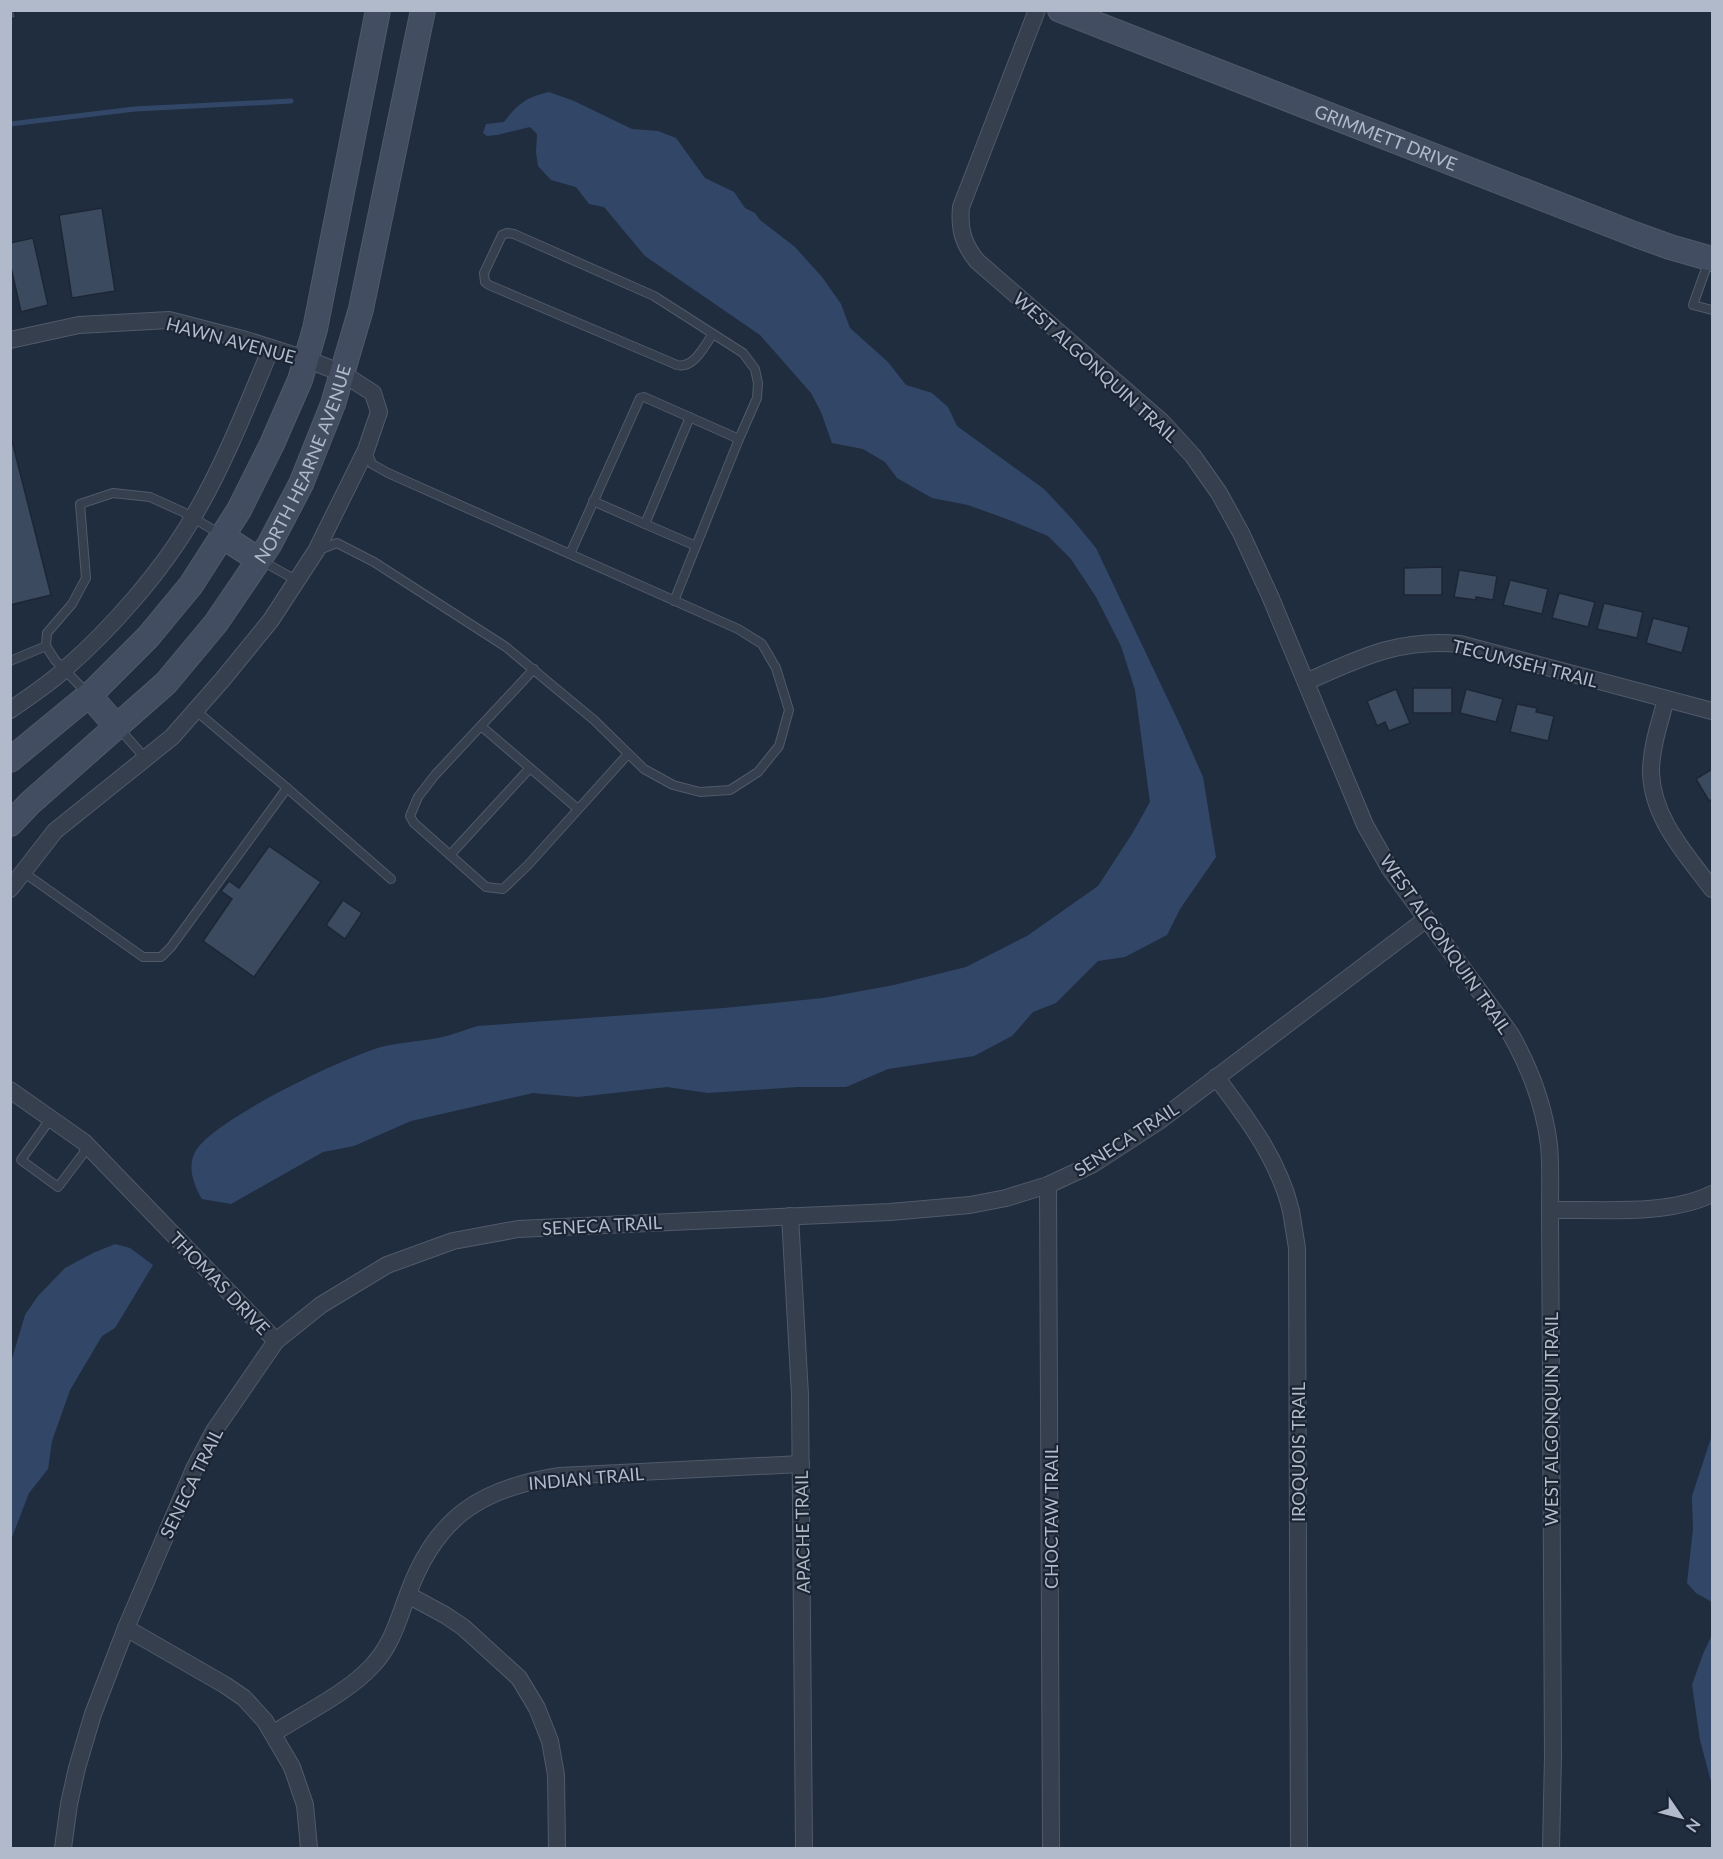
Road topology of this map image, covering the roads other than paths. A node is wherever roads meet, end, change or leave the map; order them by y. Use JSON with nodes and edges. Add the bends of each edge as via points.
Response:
{"nodes":[{"id":1,"x":378,"y":10,"type":"edge"},
{"id":2,"x":423,"y":10,"type":"edge"},
{"id":3,"x":1037,"y":10,"type":"edge"},
{"id":4,"x":1060,"y":10,"type":"edge"},
{"id":5,"x":1711,"y":259,"type":"edge"},
{"id":6,"x":1713,"y":310,"type":"edge"},
{"id":7,"x":713,"y":334,"type":"junction"},
{"id":8,"x":10,"y":340,"type":"edge"},
{"id":9,"x":271,"y":348,"type":"junction"},
{"id":10,"x":306,"y":359,"type":"junction"},
{"id":11,"x":342,"y":373,"type":"junction"},
{"id":12,"x":690,"y":417,"type":"junction"},
{"id":13,"x":739,"y":439,"type":"junction"},
{"id":14,"x":366,"y":450,"type":"junction"},
{"id":15,"x":593,"y":501,"type":"junction"},
{"id":16,"x":193,"y":518,"type":"junction"},
{"id":17,"x":645,"y":524,"type":"junction"},
{"id":18,"x":222,"y":536,"type":"junction"},
{"id":19,"x":696,"y":546,"type":"junction"},
{"id":20,"x":316,"y":551,"type":"junction"},
{"id":21,"x":570,"y":554,"type":"junction"},
{"id":22,"x":259,"y":560,"type":"junction"},
{"id":23,"x":297,"y":580,"type":"junction"},
{"id":24,"x":674,"y":601,"type":"junction"},
{"id":25,"x":46,"y":646,"type":"junction"},
{"id":26,"x":10,"y":661,"type":"edge"},
{"id":27,"x":534,"y":669,"type":"junction"},
{"id":28,"x":64,"y":670,"type":"junction"},
{"id":29,"x":1306,"y":682,"type":"junction"},
{"id":30,"x":89,"y":695,"type":"junction"},
{"id":31,"x":1666,"y":699,"type":"junction"},
{"id":32,"x":10,"y":710,"type":"edge"},
{"id":33,"x":194,"y":710,"type":"junction"},
{"id":34,"x":1713,"y":711,"type":"edge"},
{"id":35,"x":481,"y":726,"type":"junction"},
{"id":36,"x":117,"y":727,"type":"junction"},
{"id":37,"x":628,"y":754,"type":"junction"},
{"id":38,"x":146,"y":758,"type":"junction"},
{"id":39,"x":10,"y":760,"type":"edge"},
{"id":40,"x":530,"y":768,"type":"junction"},
{"id":41,"x":287,"y":788,"type":"junction"},
{"id":42,"x":578,"y":809,"type":"junction"},
{"id":43,"x":10,"y":824,"type":"edge"},
{"id":44,"x":450,"y":855,"type":"junction"},
{"id":45,"x":23,"y":873,"type":"junction"},
{"id":46,"x":391,"y":879,"type":"dead end"},
{"id":47,"x":10,"y":889,"type":"edge"},
{"id":48,"x":1713,"y":889,"type":"edge"},
{"id":49,"x":1425,"y":920,"type":"junction"},
{"id":50,"x":1216,"y":1077,"type":"junction"},
{"id":51,"x":10,"y":1090,"type":"edge"},
{"id":52,"x":51,"y":1118,"type":"junction"},
{"id":53,"x":89,"y":1146,"type":"junction"},
{"id":54,"x":1048,"y":1185,"type":"junction"},
{"id":55,"x":1713,"y":1194,"type":"edge"},
{"id":56,"x":1550,"y":1210,"type":"junction"},
{"id":57,"x":790,"y":1216,"type":"junction"},
{"id":58,"x":276,"y":1341,"type":"junction"},
{"id":59,"x":801,"y":1464,"type":"junction"},
{"id":60,"x":408,"y":1595,"type":"junction"},
{"id":61,"x":126,"y":1628,"type":"junction"},
{"id":62,"x":274,"y":1733,"type":"junction"},
{"id":63,"x":63,"y":1848,"type":"edge"},
{"id":64,"x":309,"y":1848,"type":"edge"},
{"id":65,"x":556,"y":1848,"type":"edge"},
{"id":66,"x":804,"y":1848,"type":"edge"},
{"id":67,"x":1052,"y":1848,"type":"edge"},
{"id":68,"x":1299,"y":1848,"type":"edge"},
{"id":69,"x":1551,"y":1848,"type":"edge"}],
"edges":[{"from":1,"to":10,"type":"street","name":"NORTH HEARNE AVENUE"},
{"from":2,"to":11,"type":"street","name":"NORTH HEARNE AVENUE","via":[[361,309]]},
{"from":3,"to":29,"type":"street","name":"WEST ALGONQUIN TRAIL","via":[[961,207],[962,238],[977,261],[1162,422],[1193,456],[1241,533]]},
{"from":4,"to":5,"type":"street","name":"GRIMMETT DRIVE","via":[[1634,234]]},
{"from":5,"to":6,"type":"lane","via":[[1693,305]]},
{"from":7,"to":7,"type":"lane","via":[[654,296],[514,234],[502,235],[484,273],[489,285],[677,365],[692,363]]},
{"from":7,"to":13,"type":"lane","via":[[743,353],[758,377],[757,398]]},
{"from":8,"to":9,"type":"street","name":"HAWN AVENUE","via":[[79,325],[169,320]]},
{"from":9,"to":10,"type":"street","name":"HAWN AVENUE"},
{"from":9,"to":16,"type":"street"},
{"from":10,"to":11,"type":"street","name":"HAWN AVENUE"},
{"from":10,"to":18,"type":"street","name":"NORTH HEARNE AVENUE","via":[[272,444]]},
{"from":11,"to":14,"type":"street","name":"HAWN AVENUE","via":[[374,393],[379,412]]},
{"from":11,"to":22,"type":"street","name":"NORTH HEARNE AVENUE","via":[[301,484]]},
{"from":12,"to":13,"type":"lane"},
{"from":12,"to":15,"type":"lane","via":[[639,398]]},
{"from":12,"to":17,"type":"lane"},
{"from":13,"to":19,"type":"lane"},
{"from":14,"to":20,"type":"street","name":"HAWN AVENUE"},
{"from":14,"to":21,"type":"lane","via":[[372,464],[388,473]]},
{"from":15,"to":17,"type":"lane"},
{"from":15,"to":21,"type":"lane"},
{"from":16,"to":18,"type":"lane"},
{"from":16,"to":25,"type":"lane","via":[[150,497],[113,493],[80,504],[86,578],[72,604],[46,633]]},
{"from":16,"to":28,"type":"street","via":[[130,602]]},
{"from":17,"to":19,"type":"lane"},
{"from":18,"to":22,"type":"street"},
{"from":18,"to":30,"type":"street","name":"NORTH HEARNE AVENUE","via":[[191,585],[148,637]]},
{"from":19,"to":24,"type":"lane"},
{"from":20,"to":23,"type":"street","name":"HAWN AVENUE"},
{"from":20,"to":27,"type":"lane","via":[[337,543],[374,562],[506,646]]},
{"from":21,"to":24,"type":"lane"},
{"from":22,"to":23,"type":"lane"},
{"from":22,"to":36,"type":"street","name":"NORTH HEARNE AVENUE","via":[[216,623],[166,683]]},
{"from":23,"to":33,"type":"street","name":"HAWN AVENUE","via":[[271,620]]},
{"from":24,"to":37,"type":"lane","via":[[762,644],[776,668],[789,710],[779,746],[758,772],[730,790],[700,792],[673,785],[644,769]]},
{"from":25,"to":26,"type":"lane"},
{"from":25,"to":28,"type":"lane"},
{"from":27,"to":35,"type":"lane"},
{"from":27,"to":37,"type":"lane"},
{"from":28,"to":30,"type":"lane"},
{"from":28,"to":32,"type":"street"},
{"from":29,"to":31,"type":"street","name":"TECUMSEH TRAIL","via":[[1382,650],[1440,642]]},
{"from":29,"to":49,"type":"street","name":"WEST ALGONQUIN TRAIL","via":[[1365,825]]},
{"from":30,"to":36,"type":"street"},
{"from":30,"to":39,"type":"street","name":"NORTH HEARNE AVENUE"},
{"from":31,"to":34,"type":"street","name":"TECUMSEH TRAIL"},
{"from":31,"to":48,"type":"street","via":[[1651,772],[1654,796],[1662,819]]},
{"from":33,"to":38,"type":"street","name":"HAWN AVENUE"},
{"from":33,"to":41,"type":"lane"},
{"from":35,"to":40,"type":"lane"},
{"from":35,"to":44,"type":"lane","via":[[418,796],[410,816]]},
{"from":36,"to":38,"type":"lane"},
{"from":36,"to":43,"type":"street","name":"NORTH HEARNE AVENUE"},
{"from":37,"to":42,"type":"lane"},
{"from":38,"to":45,"type":"street","name":"HAWN AVENUE","via":[[56,831]]},
{"from":40,"to":42,"type":"lane"},
{"from":40,"to":44,"type":"lane"},
{"from":41,"to":45,"type":"lane","via":[[161,957],[143,957]]},
{"from":41,"to":46,"type":"lane"},
{"from":42,"to":44,"type":"lane","via":[[503,889],[486,886]]},
{"from":45,"to":47,"type":"street","name":"HAWN AVENUE"},
{"from":49,"to":50,"type":"street","name":"SENECA TRAIL"},
{"from":49,"to":56,"type":"street","name":"WEST ALGONQUIN TRAIL","via":[[1510,1033],[1533,1079],[1544,1111],[1549,1147]]},
{"from":50,"to":54,"type":"street","name":"SENECA TRAIL","via":[[1159,1121],[1092,1164]]},
{"from":50,"to":68,"type":"street","name":"IROQUOIS TRAIL","via":[[1271,1157],[1291,1211],[1297,1248]]},
{"from":51,"to":52,"type":"street","name":"THOMAS DRIVE"},
{"from":52,"to":53,"type":"street","name":"THOMAS DRIVE"},
{"from":52,"to":53,"type":"lane","via":[[21,1160],[58,1188]]},
{"from":53,"to":58,"type":"street","name":"THOMAS DRIVE"},
{"from":54,"to":57,"type":"street","name":"SENECA TRAIL","via":[[970,1205]]},
{"from":54,"to":67,"type":"street","name":"CHOCTAW TRAIL"},
{"from":55,"to":56,"type":"street","via":[[1664,1208]]},
{"from":56,"to":69,"type":"street","name":"WEST ALGONQUIN TRAIL"},
{"from":57,"to":58,"type":"street","name":"SENECA TRAIL","via":[[518,1229],[453,1241],[387,1264],[321,1305]]},
{"from":57,"to":59,"type":"street","name":"APACHE TRAIL"},
{"from":58,"to":61,"type":"street","name":"SENECA TRAIL","via":[[214,1431],[194,1469]]},
{"from":59,"to":60,"type":"street","name":"INDIAN TRAIL","via":[[560,1476],[510,1486],[491,1493],[459,1515],[417,1571]]},
{"from":59,"to":66,"type":"street","name":"APACHE TRAIL"},
{"from":60,"to":62,"type":"street","name":"INDIAN TRAIL","via":[[390,1643],[371,1667],[349,1686]]},
{"from":60,"to":65,"type":"street","via":[[463,1627],[519,1678],[537,1708],[550,1740],[556,1775]]},
{"from":61,"to":62,"type":"street","via":[[244,1698]]},
{"from":61,"to":63,"type":"street","name":"SENECA TRAIL","via":[[77,1767]]},
{"from":62,"to":64,"type":"street","via":[[292,1767],[305,1805]]}]}
